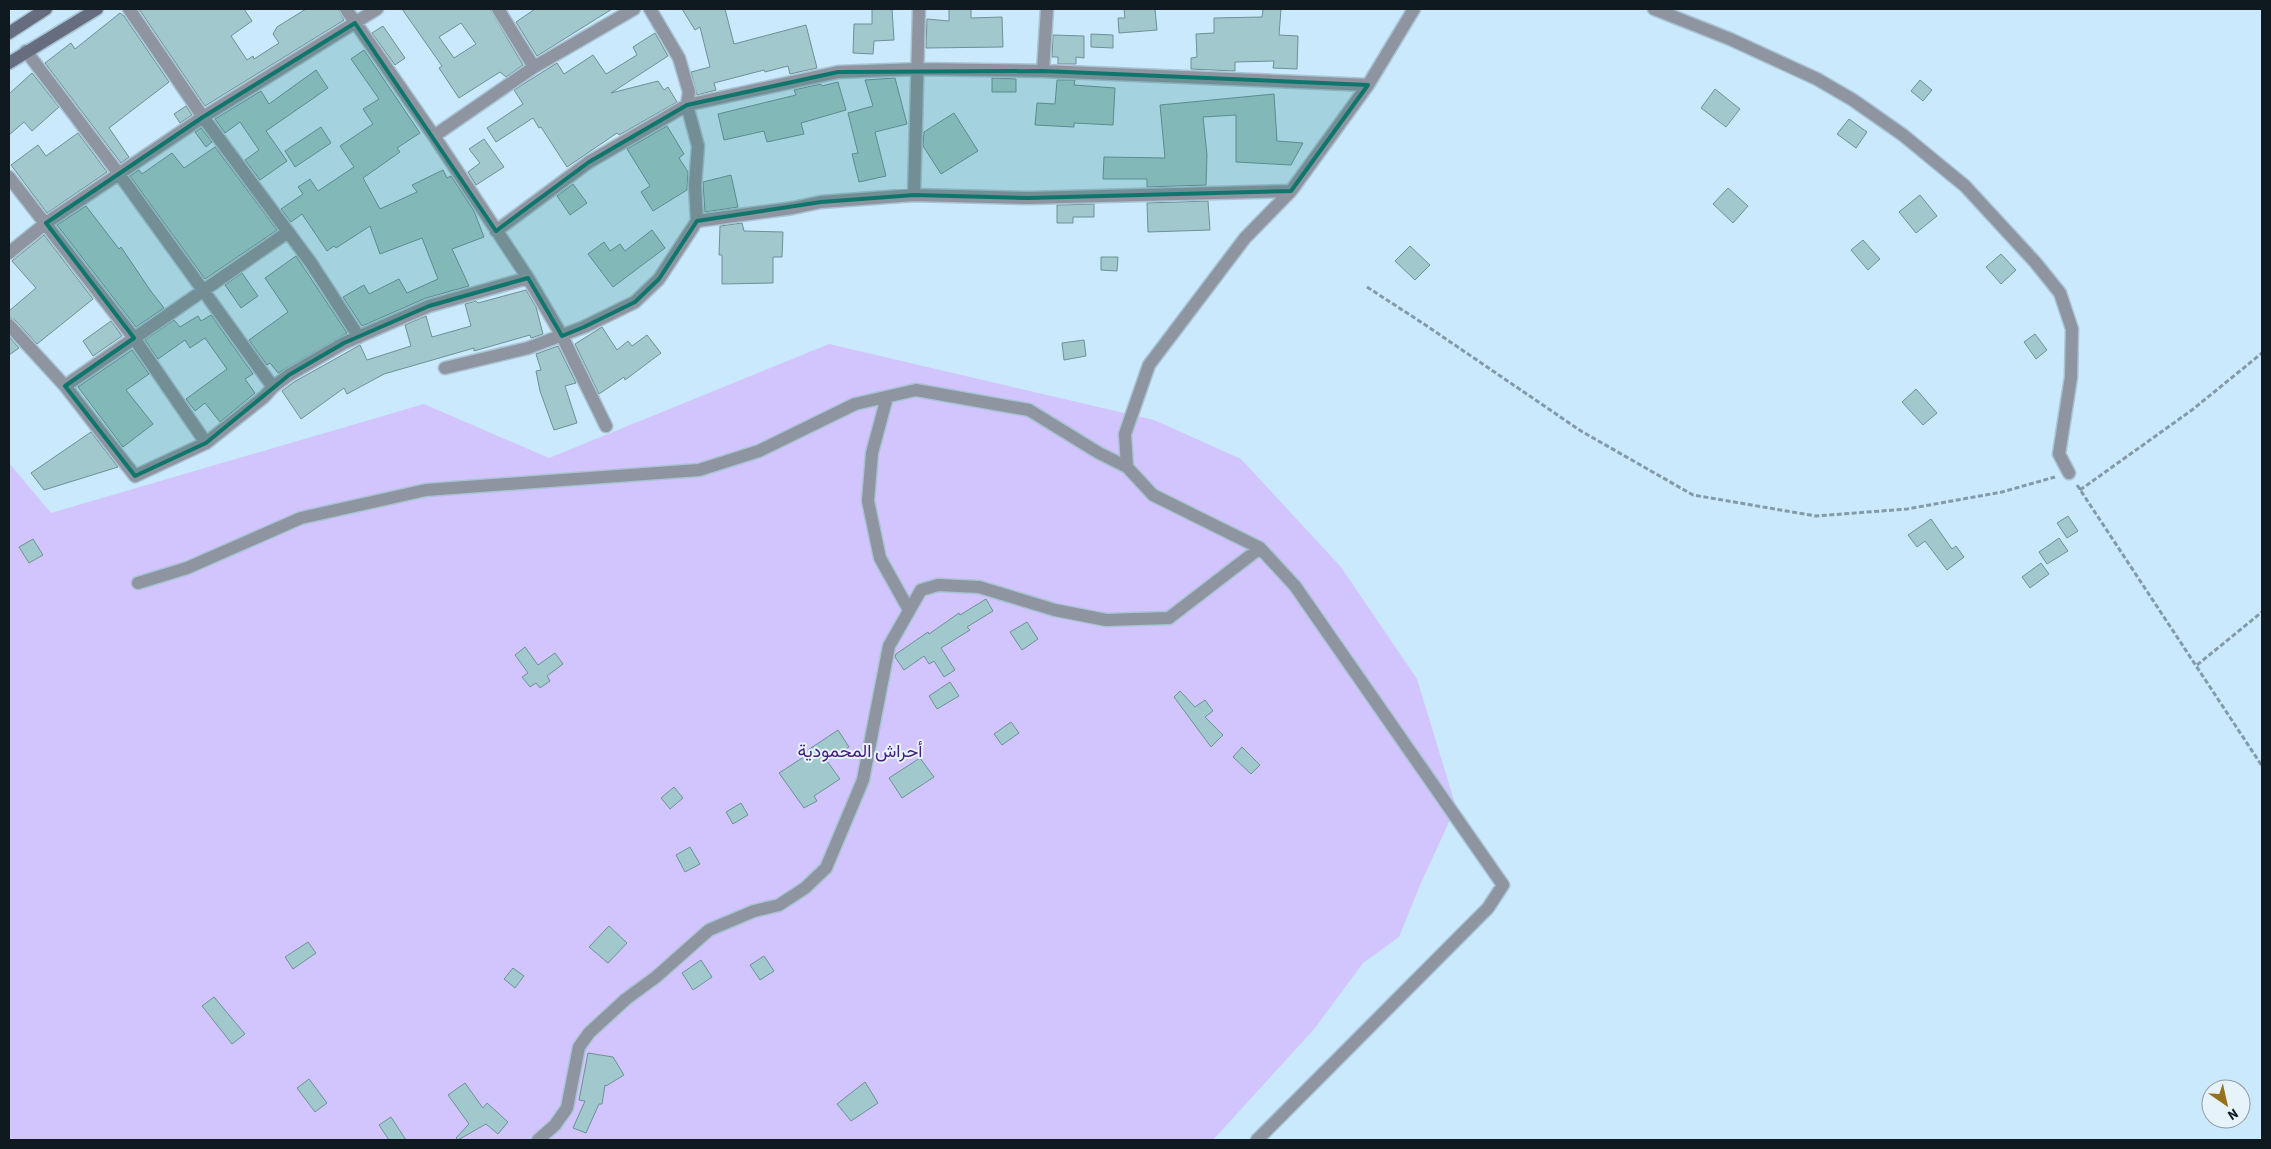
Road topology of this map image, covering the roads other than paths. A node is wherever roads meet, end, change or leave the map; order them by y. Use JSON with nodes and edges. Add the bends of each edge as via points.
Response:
{"nodes":[{"id":1,"x":97,"y":9,"type":"edge"},
{"id":2,"x":129,"y":9,"type":"edge"},
{"id":3,"x":346,"y":9,"type":"edge"},
{"id":4,"x":377,"y":9,"type":"edge"},
{"id":5,"x":498,"y":9,"type":"edge"},
{"id":6,"x":634,"y":9,"type":"edge"},
{"id":7,"x":650,"y":9,"type":"edge"},
{"id":8,"x":919,"y":9,"type":"edge"},
{"id":9,"x":1047,"y":9,"type":"edge"},
{"id":10,"x":1414,"y":9,"type":"edge"},
{"id":11,"x":1654,"y":9,"type":"edge"},
{"id":12,"x":40,"y":11,"type":"edge"},
{"id":13,"x":356,"y":23,"type":"junction"},
{"id":14,"x":9,"y":33,"type":"edge"},
{"id":15,"x":26,"y":51,"type":"junction"},
{"id":16,"x":9,"y":63,"type":"edge"},
{"id":17,"x":534,"y":66,"type":"junction"},
{"id":18,"x":918,"y":68,"type":"junction"},
{"id":19,"x":1043,"y":70,"type":"junction"},
{"id":20,"x":1368,"y":85,"type":"junction"},
{"id":21,"x":687,"y":105,"type":"junction"},
{"id":22,"x":203,"y":117,"type":"junction"},
{"id":23,"x":434,"y":136,"type":"junction"},
{"id":24,"x":119,"y":174,"type":"junction"},
{"id":25,"x":9,"y":177,"type":"edge"},
{"id":26,"x":1291,"y":190,"type":"junction"},
{"id":27,"x":914,"y":195,"type":"junction"},
{"id":28,"x":697,"y":220,"type":"junction"},
{"id":29,"x":46,"y":223,"type":"junction"},
{"id":30,"x":496,"y":230,"type":"junction"},
{"id":31,"x":288,"y":232,"type":"junction"},
{"id":32,"x":9,"y":252,"type":"edge"},
{"id":33,"x":528,"y":278,"type":"junction"},
{"id":34,"x":203,"y":293,"type":"junction"},
{"id":35,"x":9,"y":324,"type":"edge"},
{"id":36,"x":562,"y":336,"type":"junction"},
{"id":37,"x":359,"y":337,"type":"junction"},
{"id":38,"x":134,"y":338,"type":"junction"},
{"id":39,"x":445,"y":368,"type":"dead end"},
{"id":40,"x":65,"y":386,"type":"junction"},
{"id":41,"x":273,"y":387,"type":"junction"},
{"id":42,"x":887,"y":397,"type":"junction"},
{"id":43,"x":606,"y":426,"type":"dead end"},
{"id":44,"x":206,"y":443,"type":"junction"},
{"id":45,"x":1127,"y":467,"type":"junction"},
{"id":46,"x":2069,"y":473,"type":"road end"},
{"id":47,"x":1260,"y":548,"type":"junction"},
{"id":48,"x":138,"y":583,"type":"dead end"},
{"id":49,"x":910,"y":610,"type":"junction"},
{"id":50,"x":538,"y":1140,"type":"edge"},
{"id":51,"x":1257,"y":1140,"type":"edge"}],
"edges":[{"from":1,"to":15,"type":"main road"},
{"from":2,"to":22,"type":"street"},
{"from":3,"to":13,"type":"street"},
{"from":4,"to":13,"type":"street"},
{"from":5,"to":17,"type":"street"},
{"from":6,"to":17,"type":"street"},
{"from":7,"to":21,"type":"street","via":[[679,58],[689,92]]},
{"from":8,"to":18,"type":"street"},
{"from":9,"to":19,"type":"street"},
{"from":10,"to":20,"type":"street"},
{"from":11,"to":46,"type":"street","via":[[1730,39],[1817,79],[1854,100],[1965,186],[2035,262],[2060,293],[2072,328],[2071,377],[2060,454]]},
{"from":12,"to":14,"type":"main road"},
{"from":13,"to":22,"type":"street"},
{"from":13,"to":23,"type":"street"},
{"from":15,"to":16,"type":"main road"},
{"from":15,"to":24,"type":"street"},
{"from":17,"to":23,"type":"street"},
{"from":18,"to":19,"type":"street"},
{"from":18,"to":21,"type":"street","via":[[838,72]]},
{"from":18,"to":27,"type":"street"},
{"from":19,"to":20,"type":"street"},
{"from":20,"to":26,"type":"street"},
{"from":21,"to":28,"type":"street","via":[[698,146]]},
{"from":21,"to":30,"type":"street","via":[[589,162]]},
{"from":22,"to":24,"type":"street"},
{"from":22,"to":31,"type":"street"},
{"from":23,"to":30,"type":"street"},
{"from":24,"to":29,"type":"street"},
{"from":24,"to":34,"type":"street"},
{"from":25,"to":29,"type":"street"},
{"from":26,"to":27,"type":"street","via":[[1028,198]]},
{"from":26,"to":45,"type":"street","via":[[1245,238],[1149,365],[1125,434]]},
{"from":27,"to":28,"type":"street","via":[[821,202]]},
{"from":28,"to":36,"type":"street","via":[[659,279],[634,302]]},
{"from":29,"to":32,"type":"street"},
{"from":29,"to":38,"type":"street"},
{"from":30,"to":33,"type":"street"},
{"from":31,"to":34,"type":"street"},
{"from":31,"to":37,"type":"street"},
{"from":33,"to":36,"type":"street"},
{"from":33,"to":37,"type":"street","via":[[429,306]]},
{"from":34,"to":38,"type":"street"},
{"from":34,"to":41,"type":"street"},
{"from":35,"to":40,"type":"street"},
{"from":36,"to":39,"type":"street","via":[[528,348]]},
{"from":36,"to":43,"type":"street"},
{"from":37,"to":41,"type":"street","via":[[297,370]]},
{"from":38,"to":40,"type":"street"},
{"from":38,"to":44,"type":"street"},
{"from":40,"to":44,"type":"street","via":[[135,476]]},
{"from":41,"to":44,"type":"street"},
{"from":42,"to":45,"type":"street","via":[[916,390],[1029,410]]},
{"from":42,"to":48,"type":"street","via":[[855,404],[759,452],[699,470],[426,490],[301,518],[187,568]]},
{"from":42,"to":49,"type":"street","via":[[872,453],[868,501],[880,558]]},
{"from":45,"to":47,"type":"street","via":[[1153,495]]},
{"from":47,"to":49,"type":"street","via":[[1169,618],[1106,620],[1055,610],[971,586],[938,585],[921,590]]},
{"from":47,"to":51,"type":"street","via":[[1295,586],[1503,885],[1488,908]]},
{"from":49,"to":50,"type":"street","via":[[889,646],[863,780],[826,868],[779,906],[754,911],[709,930],[626,999],[579,1047],[567,1108],[555,1125]]}]}
